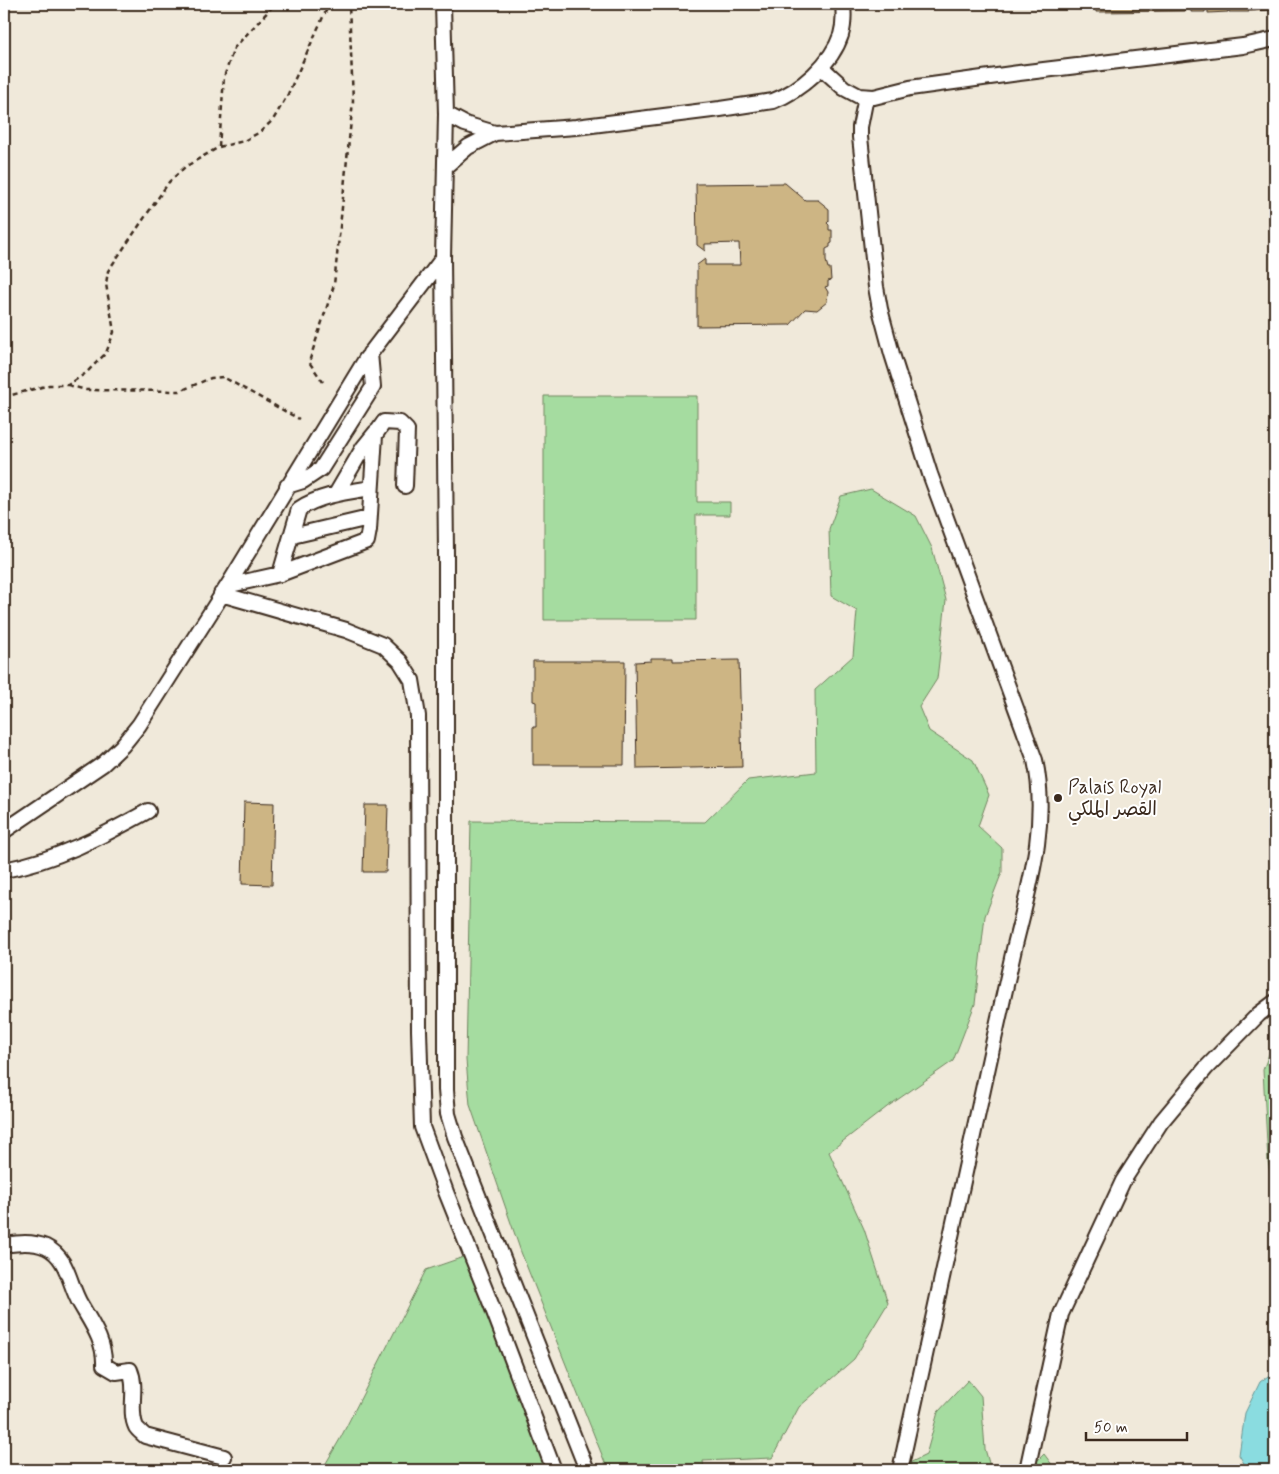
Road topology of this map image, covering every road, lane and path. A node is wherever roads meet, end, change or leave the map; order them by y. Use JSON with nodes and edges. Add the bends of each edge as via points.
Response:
{"nodes":[{"id":1,"x":275,"y":4,"type":"edge"},
{"id":2,"x":329,"y":4,"type":"edge"},
{"id":3,"x":349,"y":4,"type":"edge"},
{"id":4,"x":443,"y":4,"type":"edge"},
{"id":5,"x":843,"y":4,"type":"edge"},
{"id":6,"x":1275,"y":39,"type":"edge"},
{"id":7,"x":822,"y":68,"type":"junction"},
{"id":8,"x":866,"y":97,"type":"junction"},
{"id":9,"x":446,"y":114,"type":"junction"},
{"id":10,"x":495,"y":133,"type":"junction"},
{"id":11,"x":219,"y":147,"type":"junction"},
{"id":12,"x":446,"y":166,"type":"junction"},
{"id":13,"x":443,"y":258,"type":"junction"},
{"id":14,"x":370,"y":353,"type":"junction"},
{"id":15,"x":322,"y":382,"type":"dead end"},
{"id":16,"x":68,"y":385,"type":"junction"},
{"id":17,"x":4,"y":397,"type":"edge"},
{"id":18,"x":299,"y":420,"type":"dead end"},
{"id":19,"x":378,"y":430,"type":"junction"},
{"id":20,"x":287,"y":486,"type":"junction"},
{"id":21,"x":406,"y":486,"type":"dead end"},
{"id":22,"x":371,"y":488,"type":"junction"},
{"id":23,"x":336,"y":494,"type":"junction"},
{"id":24,"x":369,"y":518,"type":"junction"},
{"id":25,"x":292,"y":536,"type":"junction"},
{"id":26,"x":280,"y":574,"type":"junction"},
{"id":27,"x":230,"y":582,"type":"junction"},
{"id":28,"x":221,"y":594,"type":"junction"},
{"id":29,"x":148,"y":812,"type":"dead end"},
{"id":30,"x":4,"y":831,"type":"edge"},
{"id":31,"x":4,"y":870,"type":"edge"},
{"id":32,"x":1275,"y":1002,"type":"edge"},
{"id":33,"x":4,"y":1245,"type":"edge"},
{"id":34,"x":224,"y":1457,"type":"dead end"},
{"id":35,"x":554,"y":1470,"type":"edge"},
{"id":36,"x":587,"y":1470,"type":"edge"},
{"id":37,"x":900,"y":1470,"type":"edge"},
{"id":38,"x":1027,"y":1470,"type":"edge"}],
"edges":[{"from":1,"to":11,"type":"path","via":[[234,48],[224,77]]},
{"from":2,"to":11,"type":"path","via":[[273,120],[244,141]]},
{"from":3,"to":15,"type":"path","via":[[353,101],[334,285],[309,362]]},
{"from":4,"to":9,"type":"street"},
{"from":5,"to":7,"type":"street","via":[[841,35]]},
{"from":6,"to":8,"type":"street","via":[[1243,46],[930,85]]},
{"from":7,"to":8,"type":"street","via":[[844,88]]},
{"from":7,"to":10,"type":"street","via":[[790,94],[773,101],[576,127]]},
{"from":8,"to":37,"type":"street","via":[[860,137],[880,309],[930,474],[1032,752],[1040,798],[1039,837],[1030,884]]},
{"from":9,"to":10,"type":"street"},
{"from":9,"to":12,"type":"street"},
{"from":10,"to":12,"type":"street","via":[[468,148]]},
{"from":11,"to":16,"type":"path","via":[[185,167],[169,182],[108,271],[106,284],[114,332],[106,353]]},
{"from":12,"to":13,"type":"street"},
{"from":13,"to":14,"type":"street"},
{"from":13,"to":36,"type":"street","via":[[448,1114]]},
{"from":14,"to":20,"type":"street"},
{"from":14,"to":20,"type":"street","via":[[372,387],[321,470]]},
{"from":16,"to":17,"type":"path","via":[[49,385]]},
{"from":16,"to":18,"type":"path","via":[[86,390],[180,391],[211,378],[222,377]]},
{"from":19,"to":21,"type":"street","via":[[384,422],[400,422],[407,430]]},
{"from":19,"to":22,"type":"street"},
{"from":19,"to":23,"type":"street","via":[[363,448]]},
{"from":20,"to":27,"type":"street"},
{"from":22,"to":23,"type":"street"},
{"from":22,"to":24,"type":"street"},
{"from":23,"to":25,"type":"street","via":[[299,509]]},
{"from":24,"to":25,"type":"street"},
{"from":24,"to":26,"type":"street","via":[[367,541]]},
{"from":25,"to":26,"type":"street"},
{"from":26,"to":27,"type":"street","via":[[235,584]]},
{"from":27,"to":28,"type":"street"},
{"from":28,"to":30,"type":"street","via":[[162,690],[122,746],[103,764]]},
{"from":28,"to":35,"type":"street","via":[[346,630],[383,645],[400,661],[412,680],[418,716],[422,1127]]},
{"from":29,"to":31,"type":"street","via":[[95,840],[26,866]]},
{"from":32,"to":38,"type":"street","via":[[1206,1068],[1162,1122],[1123,1181],[1061,1314]]},
{"from":33,"to":34,"type":"street","via":[[37,1244],[57,1255],[70,1276],[80,1305],[98,1333],[104,1365],[116,1372],[130,1370],[134,1378],[136,1426],[144,1436]]}]}
